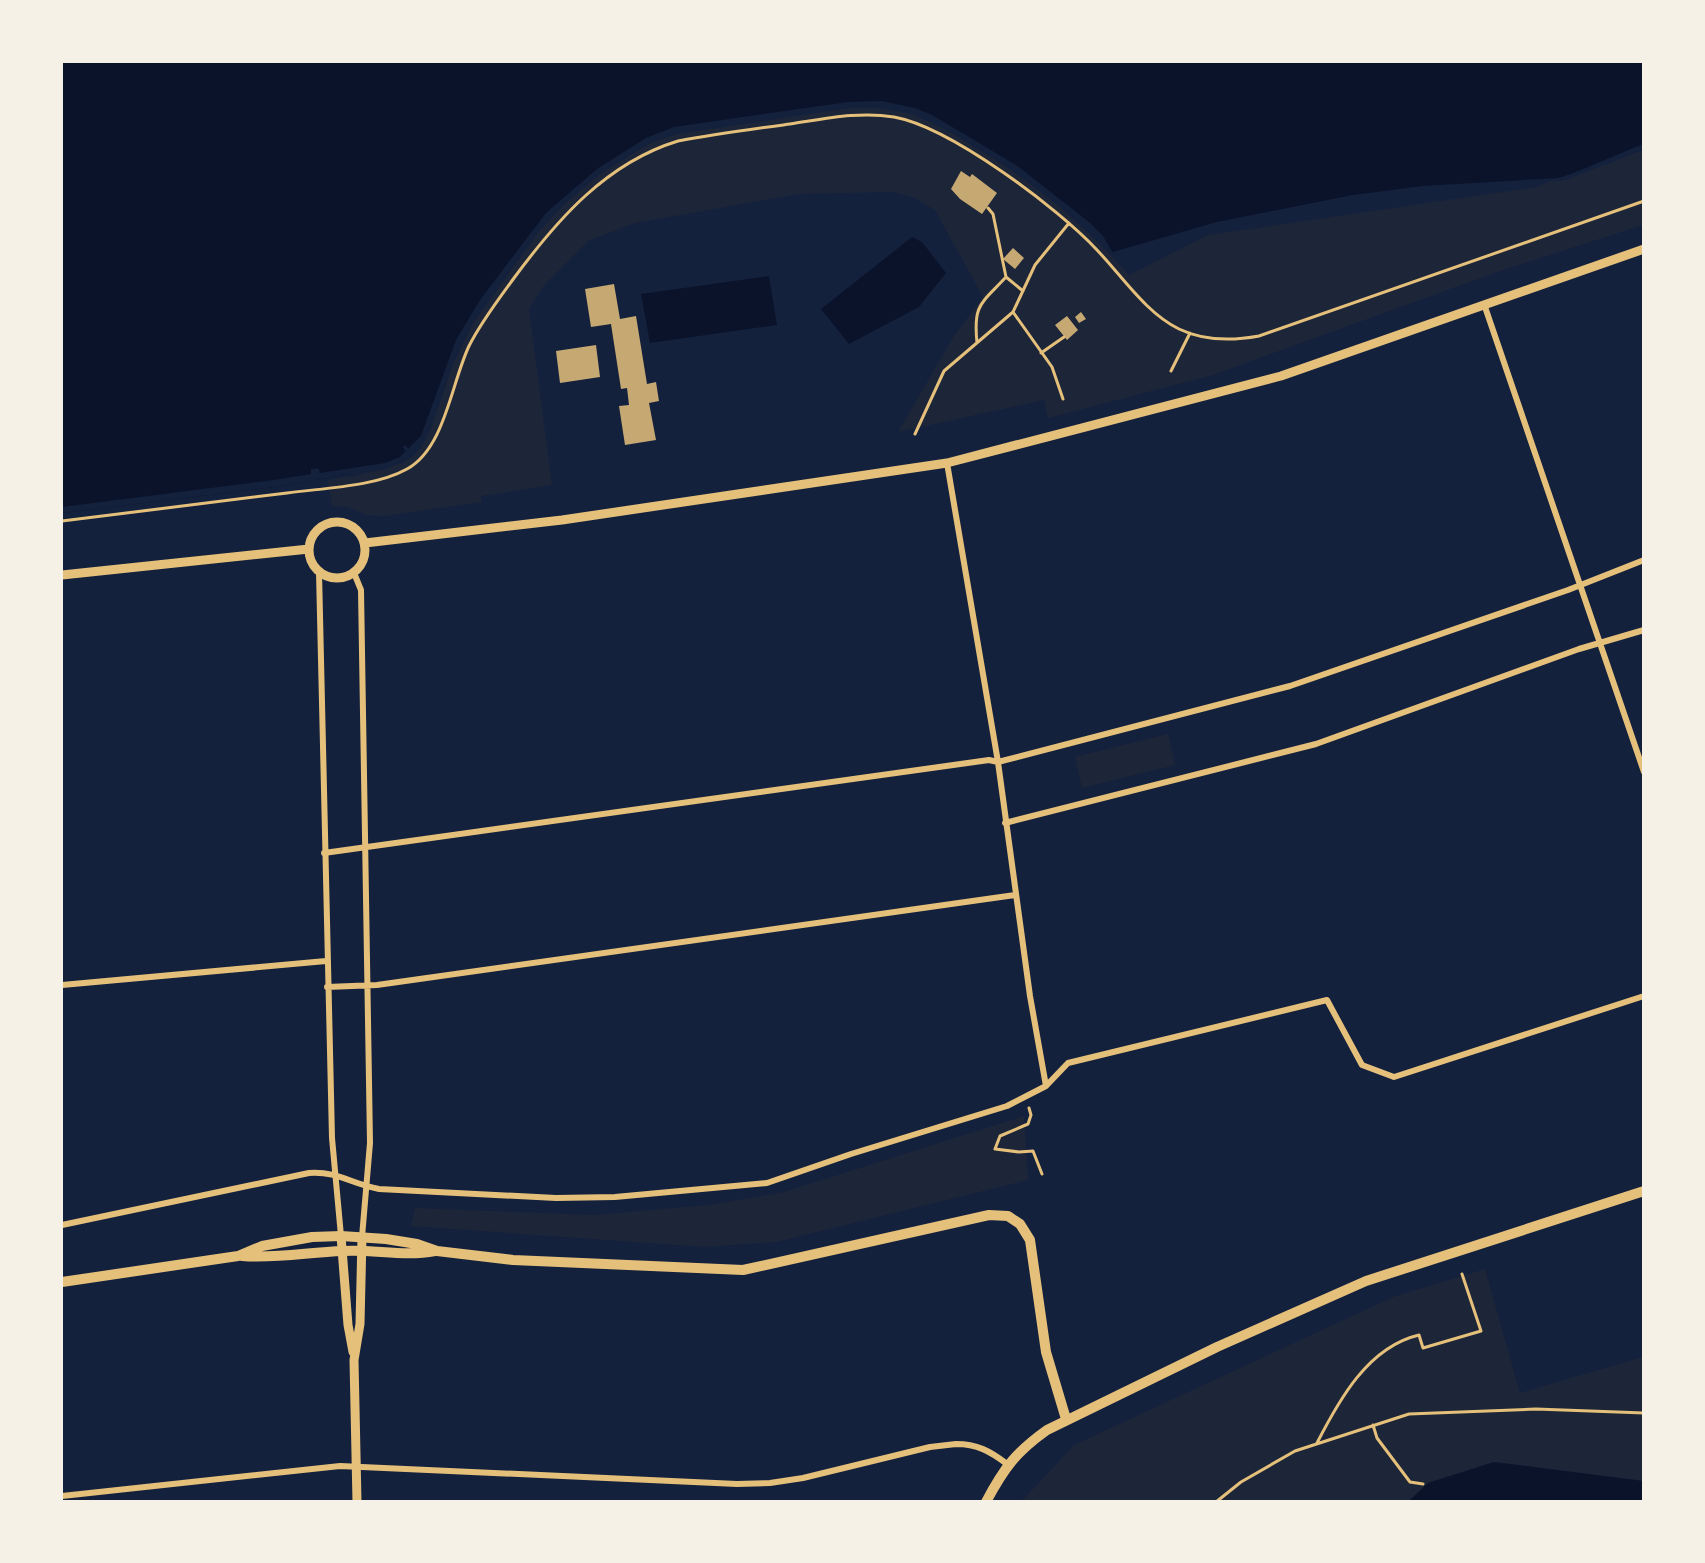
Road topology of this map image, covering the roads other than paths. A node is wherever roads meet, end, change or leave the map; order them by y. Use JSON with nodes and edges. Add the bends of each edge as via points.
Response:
{"nodes":[{"id":1,"x":1644,"y":249,"type":"edge"},
{"id":2,"x":1484,"y":304,"type":"junction"},
{"id":3,"x":947,"y":463,"type":"junction"},
{"id":4,"x":365,"y":543,"type":"junction"},
{"id":5,"x":309,"y":549,"type":"junction"},
{"id":6,"x":1644,"y":560,"type":"edge"},
{"id":7,"x":319,"y":572,"type":"junction"},
{"id":8,"x":354,"y":573,"type":"junction"},
{"id":9,"x":62,"y":575,"type":"edge"},
{"id":10,"x":1579,"y":584,"type":"junction"},
{"id":11,"x":1644,"y":630,"type":"edge"},
{"id":12,"x":1599,"y":643,"type":"junction"},
{"id":13,"x":998,"y":762,"type":"junction"},
{"id":14,"x":1644,"y":772,"type":"edge"},
{"id":15,"x":1005,"y":823,"type":"junction"},
{"id":16,"x":365,"y":848,"type":"junction"},
{"id":17,"x":324,"y":853,"type":"junction"},
{"id":18,"x":1015,"y":895,"type":"junction"},
{"id":19,"x":326,"y":961,"type":"junction"},
{"id":20,"x":62,"y":985,"type":"edge"},
{"id":21,"x":368,"y":986,"type":"junction"},
{"id":22,"x":327,"y":987,"type":"junction"},
{"id":23,"x":1644,"y":996,"type":"edge"},
{"id":24,"x":1046,"y":1086,"type":"junction"},
{"id":25,"x":333,"y":1173,"type":"junction"},
{"id":26,"x":366,"y":1187,"type":"junction"},
{"id":27,"x":1644,"y":1191,"type":"edge"},
{"id":28,"x":62,"y":1225,"type":"edge"},
{"id":29,"x":341,"y":1236,"type":"junction"},
{"id":30,"x":362,"y":1237,"type":"junction"},
{"id":31,"x":343,"y":1251,"type":"junction"},
{"id":32,"x":361,"y":1251,"type":"junction"},
{"id":33,"x":436,"y":1251,"type":"junction"},
{"id":34,"x":238,"y":1256,"type":"junction"},
{"id":35,"x":62,"y":1282,"type":"edge"},
{"id":36,"x":354,"y":1360,"type":"junction"},
{"id":37,"x":1066,"y":1419,"type":"junction"},
{"id":38,"x":1007,"y":1464,"type":"junction"},
{"id":39,"x":356,"y":1466,"type":"junction"},
{"id":40,"x":62,"y":1496,"type":"edge"},
{"id":41,"x":357,"y":1502,"type":"edge"},
{"id":42,"x":986,"y":1502,"type":"edge"}],
"edges":[{"from":1,"to":2,"type":"street"},
{"from":2,"to":3,"type":"street","via":[[1281,376]]},
{"from":2,"to":10,"type":"street"},
{"from":3,"to":4,"type":"street","via":[[573,518]]},
{"from":3,"to":13,"type":"street"},
{"from":4,"to":5,"type":"street","via":[[348,523],[330,522],[315,532]]},
{"from":4,"to":8,"type":"street","via":[[364,560]]},
{"from":5,"to":7,"type":"street"},
{"from":5,"to":9,"type":"street"},
{"from":6,"to":10,"type":"street"},
{"from":7,"to":8,"type":"street","via":[[336,578]]},
{"from":7,"to":17,"type":"street"},
{"from":8,"to":16,"type":"street","via":[[361,590]]},
{"from":10,"to":12,"type":"street"},
{"from":10,"to":13,"type":"street","via":[[1290,686]]},
{"from":11,"to":12,"type":"street"},
{"from":12,"to":14,"type":"street"},
{"from":12,"to":15,"type":"street","via":[[1316,744]]},
{"from":13,"to":15,"type":"street"},
{"from":13,"to":16,"type":"street","via":[[989,760]]},
{"from":15,"to":18,"type":"street"},
{"from":16,"to":17,"type":"street"},
{"from":16,"to":21,"type":"street"},
{"from":17,"to":19,"type":"street"},
{"from":18,"to":21,"type":"street"},
{"from":18,"to":24,"type":"street"},
{"from":19,"to":20,"type":"street"},
{"from":19,"to":22,"type":"street"},
{"from":21,"to":22,"type":"street"},
{"from":21,"to":26,"type":"street","via":[[370,1143]]},
{"from":22,"to":25,"type":"street"},
{"from":23,"to":24,"type":"street","via":[[1394,1077],[1362,1065],[1327,1000],[1068,1063]]},
{"from":24,"to":26,"type":"street","via":[[1007,1106],[767,1184],[556,1198]]},
{"from":25,"to":26,"type":"street"},
{"from":25,"to":28,"type":"street","via":[[309,1173]]},
{"from":25,"to":29,"type":"street"},
{"from":26,"to":30,"type":"street"},
{"from":27,"to":37,"type":"main road","via":[[1366,1281]]},
{"from":29,"to":30,"type":"main road"},
{"from":29,"to":31,"type":"street"},
{"from":29,"to":34,"type":"main road","via":[[262,1246]]},
{"from":30,"to":32,"type":"street"},
{"from":30,"to":33,"type":"main road","via":[[417,1244]]},
{"from":31,"to":32,"type":"main road"},
{"from":31,"to":34,"type":"main road","via":[[265,1258]]},
{"from":31,"to":36,"type":"street"},
{"from":32,"to":33,"type":"main road","via":[[417,1255]]},
{"from":32,"to":36,"type":"street","via":[[360,1324]]},
{"from":33,"to":37,"type":"main road","via":[[513,1260],[742,1270],[989,1215],[1008,1216],[1020,1224],[1030,1240],[1046,1352]]},
{"from":34,"to":35,"type":"main road"},
{"from":36,"to":39,"type":"street"},
{"from":37,"to":38,"type":"main road","via":[[1021,1448]]},
{"from":38,"to":39,"type":"street","via":[[989,1450],[956,1444],[770,1483]]},
{"from":38,"to":42,"type":"main road"},
{"from":39,"to":40,"type":"street"},
{"from":39,"to":41,"type":"street"}]}
